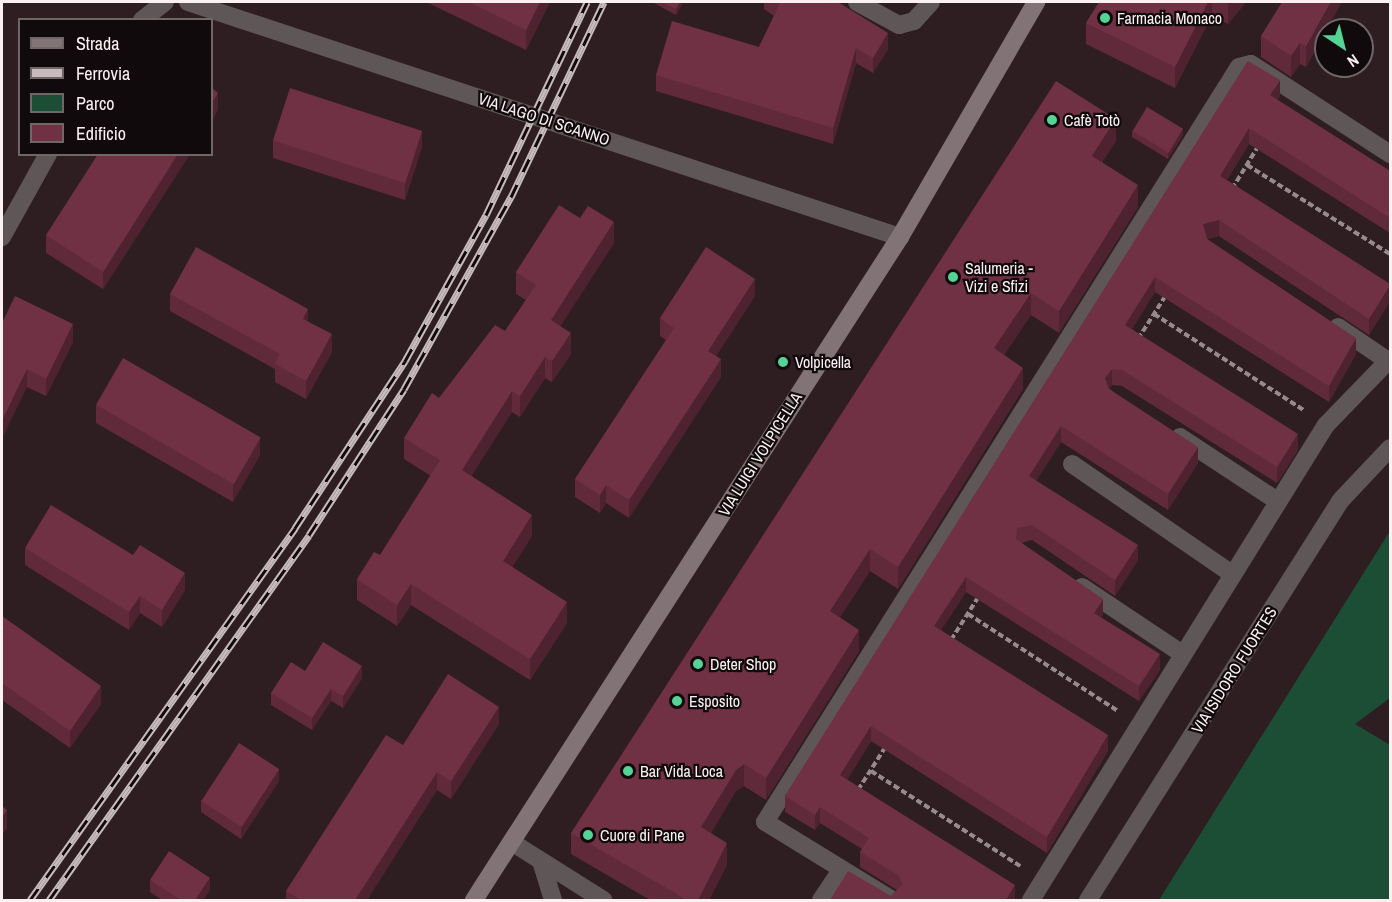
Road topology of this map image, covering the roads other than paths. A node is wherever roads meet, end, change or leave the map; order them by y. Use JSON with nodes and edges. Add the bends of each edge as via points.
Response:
{"nodes":[{"id":1,"x":165,"y":2,"type":"edge"},
{"id":2,"x":188,"y":2,"type":"edge"},
{"id":3,"x":857,"y":2,"type":"edge"},
{"id":4,"x":931,"y":2,"type":"edge"},
{"id":5,"x":1036,"y":2,"type":"edge"},
{"id":6,"x":145,"y":18,"type":"edge"},
{"id":7,"x":1390,"y":154,"type":"edge"},
{"id":8,"x":47,"y":156,"type":"edge"},
{"id":9,"x":2,"y":237,"type":"edge"},
{"id":10,"x":900,"y":237,"type":"junction"},
{"id":11,"x":1320,"y":316,"type":"edge"},
{"id":12,"x":1390,"y":360,"type":"edge"},
{"id":13,"x":1166,"y":428,"type":"edge"},
{"id":14,"x":1390,"y":448,"type":"edge"},
{"id":15,"x":1072,"y":464,"type":"dead end"},
{"id":16,"x":1276,"y":500,"type":"junction"},
{"id":17,"x":1233,"y":574,"type":"junction"},
{"id":18,"x":1065,"y":575,"type":"edge"},
{"id":19,"x":1181,"y":653,"type":"junction"},
{"id":20,"x":513,"y":843,"type":"junction"},
{"id":21,"x":541,"y":861,"type":"junction"},
{"id":22,"x":842,"y":870,"type":"junction"},
{"id":23,"x":474,"y":900,"type":"edge"},
{"id":24,"x":554,"y":900,"type":"edge"},
{"id":25,"x":603,"y":900,"type":"edge"},
{"id":26,"x":821,"y":900,"type":"edge"},
{"id":27,"x":892,"y":900,"type":"edge"},
{"id":28,"x":1031,"y":900,"type":"edge"},
{"id":29,"x":1088,"y":900,"type":"edge"}],
"edges":[{"from":1,"to":6,"type":"street"},
{"from":2,"to":10,"type":"street","name":"VIA LAGO DI SCANNO"},
{"from":3,"to":4,"type":"street","via":[[899,24],[914,21]]},
{"from":5,"to":10,"type":"street","name":"VIA LUIGI VOLPICELLA"},
{"from":7,"to":22,"type":"street","via":[[1251,64],[1239,67],[765,822]]},
{"from":8,"to":9,"type":"street"},
{"from":10,"to":20,"type":"street","name":"VIA LUIGI VOLPICELLA"},
{"from":11,"to":12,"type":"street"},
{"from":12,"to":16,"type":"street","via":[[1326,425]]},
{"from":13,"to":16,"type":"street"},
{"from":14,"to":29,"type":"street","name":"VIA ISIDORO FUORTES","via":[[1341,500]]},
{"from":15,"to":17,"type":"street"},
{"from":16,"to":17,"type":"street"},
{"from":17,"to":19,"type":"street"},
{"from":18,"to":19,"type":"street"},
{"from":19,"to":28,"type":"street"},
{"from":20,"to":21,"type":"street"},
{"from":20,"to":23,"type":"street","name":"VIA LUIGI VOLPICELLA"},
{"from":21,"to":24,"type":"street"},
{"from":21,"to":25,"type":"street"},
{"from":22,"to":26,"type":"street"},
{"from":22,"to":27,"type":"street"}]}
